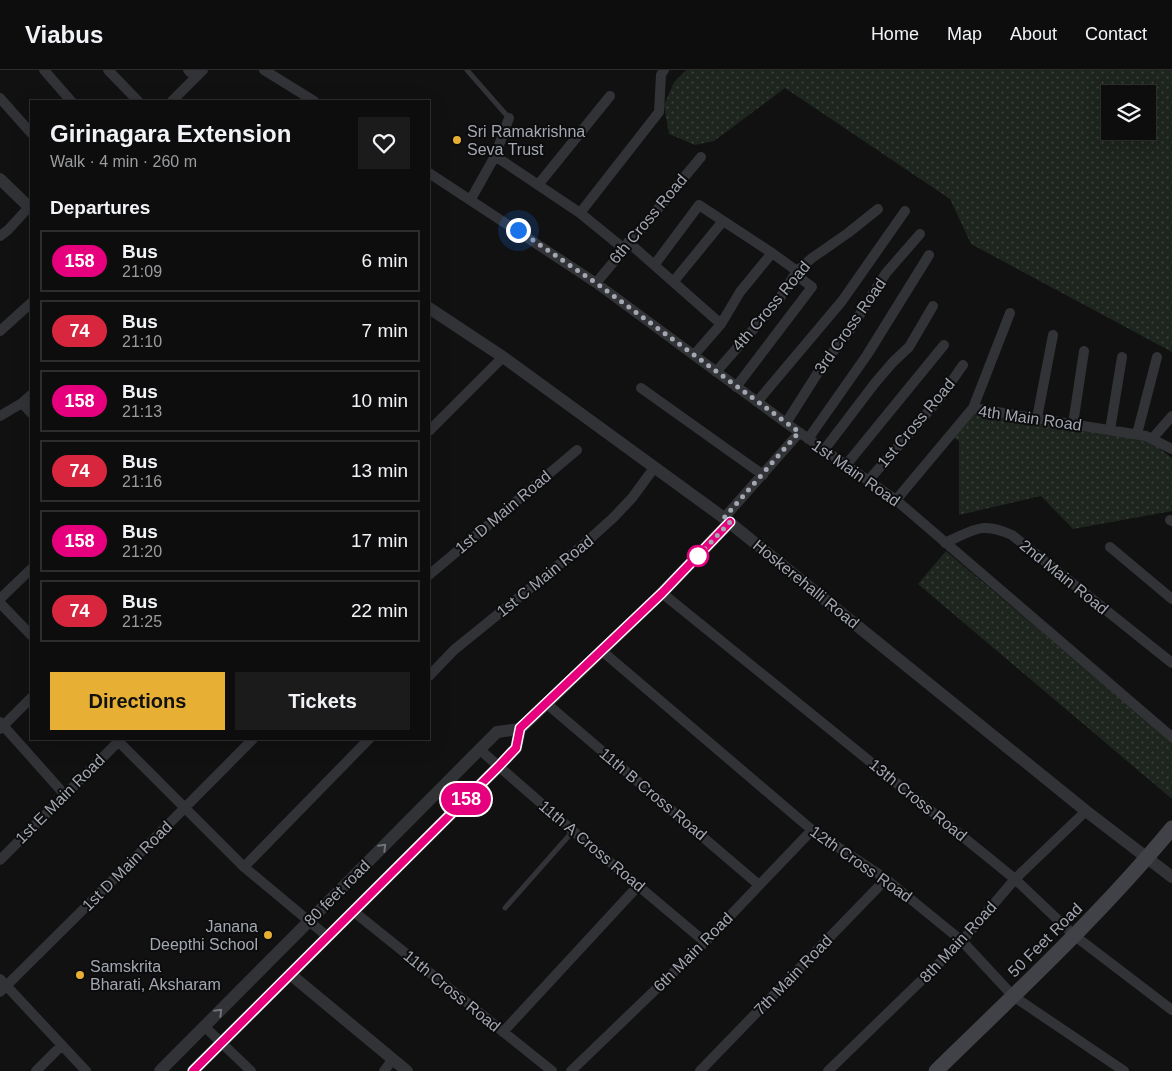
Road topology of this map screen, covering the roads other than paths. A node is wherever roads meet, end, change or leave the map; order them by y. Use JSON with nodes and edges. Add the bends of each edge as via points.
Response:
{"nodes":[{"id":1,"x":44,"y":70,"type":"edge"},
{"id":2,"x":108,"y":70,"type":"edge"},
{"id":3,"x":264,"y":70,"type":"edge"},
{"id":4,"x":467,"y":70,"type":"edge"},
{"id":5,"x":664,"y":70,"type":"edge"},
{"id":6,"x":195,"y":72,"type":"edge"},
{"id":7,"x":610,"y":96,"type":"dead end"},
{"id":8,"x":0,"y":98,"type":"edge"},
{"id":9,"x":70,"y":100,"type":"edge"},
{"id":10,"x":137,"y":100,"type":"edge"},
{"id":11,"x":173,"y":100,"type":"edge"},
{"id":12,"x":312,"y":100,"type":"edge"},
{"id":13,"x":509,"y":118,"type":"joint"},
{"id":14,"x":30,"y":132,"type":"edge"},
{"id":15,"x":495,"y":156,"type":"junction"},
{"id":16,"x":701,"y":157,"type":"dead end"},
{"id":17,"x":430,"y":174,"type":"edge"},
{"id":18,"x":0,"y":179,"type":"edge"},
{"id":19,"x":538,"y":185,"type":"junction"},
{"id":20,"x":471,"y":199,"type":"junction"},
{"id":21,"x":30,"y":207,"type":"edge"},
{"id":22,"x":878,"y":209,"type":"dead end"},
{"id":23,"x":905,"y":211,"type":"dead end"},
{"id":24,"x":580,"y":213,"type":"junction"},
{"id":25,"x":723,"y":221,"type":"junction"},
{"id":26,"x":920,"y":234,"type":"dead end"},
{"id":27,"x":0,"y":236,"type":"edge"},
{"id":28,"x":626,"y":245,"type":"junction"},
{"id":29,"x":772,"y":253,"type":"junction"},
{"id":30,"x":929,"y":255,"type":"dead end"},
{"id":31,"x":655,"y":264,"type":"junction"},
{"id":32,"x":796,"y":273,"type":"junction"},
{"id":33,"x":674,"y":281,"type":"junction"},
{"id":34,"x":596,"y":283,"type":"junction"},
{"id":35,"x":30,"y":303,"type":"edge"},
{"id":36,"x":933,"y":306,"type":"dead end"},
{"id":37,"x":430,"y":309,"type":"edge"},
{"id":38,"x":1010,"y":313,"type":"dead end"},
{"id":39,"x":720,"y":324,"type":"junction"},
{"id":40,"x":0,"y":331,"type":"edge"},
{"id":41,"x":1053,"y":335,"type":"dead end"},
{"id":42,"x":944,"y":345,"type":"dead end"},
{"id":43,"x":1084,"y":351,"type":"dead end"},
{"id":44,"x":694,"y":355,"type":"junction"},
{"id":45,"x":502,"y":357,"type":"junction"},
{"id":46,"x":1122,"y":357,"type":"dead end"},
{"id":47,"x":1157,"y":357,"type":"dead end"},
{"id":48,"x":963,"y":365,"type":"dead end"},
{"id":49,"x":716,"y":372,"type":"junction"},
{"id":50,"x":736,"y":387,"type":"junction"},
{"id":51,"x":641,"y":388,"type":"dead end"},
{"id":52,"x":30,"y":396,"type":"edge"},
{"id":53,"x":757,"y":402,"type":"junction"},
{"id":54,"x":22,"y":403,"type":"junction"},
{"id":55,"x":973,"y":408,"type":"junction"},
{"id":56,"x":30,"y":412,"type":"edge"},
{"id":57,"x":0,"y":416,"type":"edge"},
{"id":58,"x":1172,"y":416,"type":"edge"},
{"id":59,"x":1037,"y":418,"type":"junction"},
{"id":60,"x":786,"y":423,"type":"junction"},
{"id":61,"x":1073,"y":424,"type":"junction"},
{"id":62,"x":430,"y":430,"type":"edge"},
{"id":63,"x":1110,"y":430,"type":"junction"},
{"id":64,"x":1137,"y":434,"type":"junction"},
{"id":65,"x":804,"y":436,"type":"junction"},
{"id":66,"x":1152,"y":439,"type":"junction"},
{"id":67,"x":1172,"y":449,"type":"edge"},
{"id":68,"x":577,"y":450,"type":"dead end"},
{"id":69,"x":824,"y":450,"type":"junction"},
{"id":70,"x":846,"y":466,"type":"junction"},
{"id":71,"x":654,"y":468,"type":"junction"},
{"id":72,"x":762,"y":475,"type":"junction"},
{"id":73,"x":868,"y":481,"type":"junction"},
{"id":74,"x":896,"y":500,"type":"junction"},
{"id":75,"x":727,"y":520,"type":"junction"},
{"id":76,"x":945,"y":543,"type":"junction"},
{"id":77,"x":1110,"y":547,"type":"dead end"},
{"id":78,"x":30,"y":570,"type":"edge"},
{"id":79,"x":430,"y":573,"type":"edge"},
{"id":80,"x":662,"y":593,"type":"junction"},
{"id":81,"x":0,"y":599,"type":"edge"},
{"id":82,"x":1172,"y":599,"type":"edge"},
{"id":83,"x":0,"y":603,"type":"edge"},
{"id":84,"x":30,"y":634,"type":"edge"},
{"id":85,"x":602,"y":651,"type":"junction"},
{"id":86,"x":1172,"y":663,"type":"edge"},
{"id":87,"x":430,"y":675,"type":"edge"},
{"id":88,"x":30,"y":699,"type":"edge"},
{"id":89,"x":547,"y":704,"type":"junction"},
{"id":90,"x":1,"y":726,"type":"edge"},
{"id":91,"x":520,"y":728,"type":"junction"},
{"id":92,"x":1172,"y":737,"type":"edge"},
{"id":93,"x":120,"y":740,"type":"edge"},
{"id":94,"x":252,"y":740,"type":"edge"},
{"id":95,"x":367,"y":740,"type":"edge"},
{"id":96,"x":479,"y":749,"type":"junction"},
{"id":97,"x":499,"y":766,"type":"junction"},
{"id":98,"x":65,"y":795,"type":"junction"},
{"id":99,"x":184,"y":808,"type":"junction"},
{"id":100,"x":1086,"y":811,"type":"junction"},
{"id":101,"x":1172,"y":828,"type":"edge"},
{"id":102,"x":812,"y":830,"type":"junction"},
{"id":103,"x":573,"y":831,"type":"junction"},
{"id":104,"x":1148,"y":857,"type":"junction"},
{"id":105,"x":0,"y":860,"type":"edge"},
{"id":106,"x":244,"y":867,"type":"junction"},
{"id":107,"x":1172,"y":877,"type":"edge"},
{"id":108,"x":886,"y":879,"type":"junction"},
{"id":109,"x":1015,"y":879,"type":"junction"},
{"id":110,"x":759,"y":885,"type":"junction"},
{"id":111,"x":638,"y":886,"type":"junction"},
{"id":112,"x":505,"y":908,"type":"dead end"},
{"id":113,"x":353,"y":911,"type":"junction"},
{"id":114,"x":308,"y":922,"type":"junction"},
{"id":115,"x":328,"y":936,"type":"junction"},
{"id":116,"x":1075,"y":936,"type":"junction"},
{"id":117,"x":962,"y":941,"type":"junction"},
{"id":118,"x":705,"y":942,"type":"junction"},
{"id":119,"x":290,"y":974,"type":"junction"},
{"id":120,"x":2,"y":985,"type":"edge"},
{"id":121,"x":1013,"y":996,"type":"junction"},
{"id":122,"x":1172,"y":1010,"type":"edge"},
{"id":123,"x":205,"y":1027,"type":"junction"},
{"id":124,"x":503,"y":1032,"type":"junction"},
{"id":125,"x":222,"y":1043,"type":"junction"},
{"id":126,"x":62,"y":1045,"type":"junction"},
{"id":127,"x":393,"y":1059,"type":"junction"},
{"id":128,"x":36,"y":1071,"type":"edge"},
{"id":129,"x":86,"y":1071,"type":"edge"},
{"id":130,"x":160,"y":1071,"type":"edge"},
{"id":131,"x":193,"y":1071,"type":"edge"},
{"id":132,"x":251,"y":1071,"type":"edge"},
{"id":133,"x":384,"y":1071,"type":"edge"},
{"id":134,"x":408,"y":1071,"type":"edge"},
{"id":135,"x":552,"y":1071,"type":"edge"},
{"id":136,"x":571,"y":1071,"type":"edge"},
{"id":137,"x":700,"y":1071,"type":"edge"},
{"id":138,"x":828,"y":1071,"type":"edge"},
{"id":139,"x":936,"y":1071,"type":"edge"},
{"id":140,"x":1124,"y":1071,"type":"edge"}],
"edges":[{"from":1,"to":9,"type":"street"},
{"from":2,"to":10,"type":"street"},
{"from":3,"to":12,"type":"street"},
{"from":4,"to":13,"type":"lane"},
{"from":5,"to":24,"type":"street","via":[[659,112]]},
{"from":6,"to":11,"type":"street"},
{"from":7,"to":19,"type":"street"},
{"from":8,"to":14,"type":"street"},
{"from":13,"to":15,"type":"street"},
{"from":15,"to":19,"type":"street"},
{"from":15,"to":20,"type":"street"},
{"from":16,"to":28,"type":"street","name":"6th Cross Road"},
{"from":17,"to":20,"type":"street","name":"1st Main Road"},
{"from":18,"to":21,"type":"street"},
{"from":19,"to":24,"type":"street"},
{"from":20,"to":34,"type":"street","name":"1st Main Road"},
{"from":21,"to":27,"type":"street"},
{"from":22,"to":32,"type":"street","name":"4th Cross Road"},
{"from":23,"to":53,"type":"street","via":[[842,301]]},
{"from":24,"to":28,"type":"street"},
{"from":25,"to":29,"type":"street"},
{"from":25,"to":31,"type":"street","via":[[699,205]]},
{"from":25,"to":33,"type":"street"},
{"from":26,"to":60,"type":"street","name":"3rd Cross Road","via":[[886,273]]},
{"from":28,"to":31,"type":"street"},
{"from":28,"to":34,"type":"street","name":"6th Cross Road"},
{"from":29,"to":32,"type":"street"},
{"from":29,"to":39,"type":"street","via":[[740,292]]},
{"from":30,"to":65,"type":"street","via":[[867,355]]},
{"from":31,"to":33,"type":"street"},
{"from":32,"to":49,"type":"street","name":"4th Cross Road","via":[[778,300]]},
{"from":32,"to":50,"type":"street","via":[[812,287]]},
{"from":33,"to":39,"type":"street"},
{"from":34,"to":44,"type":"street","name":"1st Main Road"},
{"from":35,"to":40,"type":"street"},
{"from":36,"to":69,"type":"street","via":[[909,347],[881,376]]},
{"from":37,"to":45,"type":"street","name":"Hoskerehalli Road"},
{"from":38,"to":55,"type":"street"},
{"from":39,"to":44,"type":"street"},
{"from":41,"to":59,"type":"street"},
{"from":42,"to":70,"type":"street"},
{"from":43,"to":61,"type":"street"},
{"from":44,"to":49,"type":"street","name":"1st Main Road"},
{"from":45,"to":62,"type":"street"},
{"from":45,"to":71,"type":"street","name":"Hoskerehalli Road"},
{"from":46,"to":63,"type":"street"},
{"from":47,"to":64,"type":"street"},
{"from":48,"to":73,"type":"street","name":"1st Cross Road","via":[[940,398]]},
{"from":49,"to":50,"type":"street","name":"1st Main Road"},
{"from":50,"to":53,"type":"street","name":"1st Main Road"},
{"from":51,"to":72,"type":"street"},
{"from":52,"to":54,"type":"street"},
{"from":53,"to":60,"type":"street","name":"1st Main Road"},
{"from":54,"to":56,"type":"street"},
{"from":54,"to":57,"type":"street"},
{"from":55,"to":59,"type":"street","name":"4th Main Road"},
{"from":55,"to":74,"type":"street","name":"4th Main Road"},
{"from":58,"to":66,"type":"street"},
{"from":59,"to":61,"type":"street","name":"4th Main Road"},
{"from":60,"to":65,"type":"street","name":"1st Main Road"},
{"from":61,"to":63,"type":"street","name":"4th Main Road"},
{"from":63,"to":64,"type":"street","name":"4th Main Road"},
{"from":64,"to":66,"type":"street","name":"4th Main Road"},
{"from":65,"to":69,"type":"street","name":"1st Main Road"},
{"from":65,"to":72,"type":"street"},
{"from":66,"to":67,"type":"street","name":"4th Main Road"},
{"from":68,"to":79,"type":"street","name":"1st D Main Road"},
{"from":69,"to":70,"type":"street","name":"1st Main Road"},
{"from":70,"to":73,"type":"street","name":"1st Main Road"},
{"from":71,"to":75,"type":"street","name":"Hoskerehalli Road"},
{"from":71,"to":87,"type":"street","name":"1st C Main Road","via":[[632,498],[598,533],[454,650]]},
{"from":72,"to":75,"type":"street"},
{"from":73,"to":74,"type":"street","name":"1st Main Road"},
{"from":74,"to":76,"type":"street","name":"1st Main Road"},
{"from":75,"to":80,"type":"street"},
{"from":75,"to":100,"type":"street","name":"Hoskerehalli Road"},
{"from":76,"to":86,"type":"street","name":"2nd Main Road","via":[[980,527],[996,527],[1012,535]]},
{"from":76,"to":92,"type":"street","name":"1st Main Road"},
{"from":77,"to":82,"type":"street"},
{"from":78,"to":81,"type":"street"},
{"from":80,"to":85,"type":"street"},
{"from":80,"to":109,"type":"street","name":"13th Cross Road"},
{"from":83,"to":84,"type":"street"},
{"from":85,"to":89,"type":"street"},
{"from":85,"to":102,"type":"street","name":"12th Cross Road"},
{"from":88,"to":90,"type":"street"},
{"from":89,"to":91,"type":"street"},
{"from":89,"to":110,"type":"street","name":"11th B Cross Road"},
{"from":90,"to":98,"type":"street"},
{"from":91,"to":96,"type":"street","name":"80 feet road","via":[[497,732]]},
{"from":91,"to":97,"type":"street","name":"80 feet road","via":[[516,748]]},
{"from":93,"to":98,"type":"street","name":"1st E Main Road"},
{"from":93,"to":99,"type":"street"},
{"from":94,"to":99,"type":"street","name":"1st D Main Road"},
{"from":95,"to":106,"type":"street"},
{"from":96,"to":97,"type":"street","name":"11th A Cross Road"},
{"from":114,"to":96,"type":"street","name":"80 feet road","one_way":true},
{"from":97,"to":103,"type":"street","name":"11th A Cross Road"},
{"from":97,"to":113,"type":"street","name":"80 feet road"},
{"from":98,"to":105,"type":"street","name":"1st E Main Road"},
{"from":99,"to":106,"type":"street"},
{"from":99,"to":120,"type":"street","name":"1st D Main Road"},
{"from":100,"to":104,"type":"street","name":"Hoskerehalli Road"},
{"from":100,"to":109,"type":"street","name":"8th Main Road"},
{"from":101,"to":104,"type":"main road","name":"50 Feet Road"},
{"from":102,"to":108,"type":"street","name":"12th Cross Road"},
{"from":102,"to":110,"type":"street","name":"6th Main Road"},
{"from":103,"to":111,"type":"street","name":"11th A Cross Road"},
{"from":103,"to":112,"type":"lane"},
{"from":104,"to":107,"type":"street","name":"Hoskerehalli Road"},
{"from":104,"to":116,"type":"main road","name":"50 Feet Road"},
{"from":106,"to":114,"type":"street"},
{"from":108,"to":117,"type":"street","name":"12th Cross Road"},
{"from":108,"to":137,"type":"street","name":"7th Main Road"},
{"from":109,"to":116,"type":"street","name":"13th Cross Road"},
{"from":109,"to":117,"type":"street","name":"8th Main Road"},
{"from":110,"to":118,"type":"street","name":"6th Main Road"},
{"from":111,"to":118,"type":"street","name":"11th A Cross Road"},
{"from":111,"to":124,"type":"street"},
{"from":113,"to":115,"type":"street","name":"80 feet road"},
{"from":113,"to":124,"type":"street","name":"11th Cross Road"},
{"from":114,"to":115,"type":"street"},
{"from":123,"to":114,"type":"street","name":"80 feet road","one_way":true},
{"from":115,"to":119,"type":"street","name":"80 feet road"},
{"from":116,"to":121,"type":"main road","name":"50 Feet Road"},
{"from":116,"to":122,"type":"street","name":"13th Cross Road"},
{"from":117,"to":121,"type":"street","name":"12th Cross Road"},
{"from":117,"to":138,"type":"street","name":"8th Main Road"},
{"from":118,"to":136,"type":"street","name":"6th Main Road"},
{"from":119,"to":125,"type":"street","name":"80 feet road"},
{"from":119,"to":127,"type":"street"},
{"from":120,"to":126,"type":"street"},
{"from":121,"to":139,"type":"main road","name":"50 Feet Road"},
{"from":121,"to":140,"type":"street","name":"12th Cross Road"},
{"from":123,"to":125,"type":"street"},
{"from":123,"to":130,"type":"street","name":"80 feet road"},
{"from":124,"to":135,"type":"street","name":"11th Cross Road"},
{"from":125,"to":131,"type":"street","name":"80 feet road"},
{"from":125,"to":132,"type":"street"},
{"from":126,"to":128,"type":"street"},
{"from":126,"to":129,"type":"street"},
{"from":127,"to":133,"type":"street"},
{"from":127,"to":134,"type":"street"}]}
